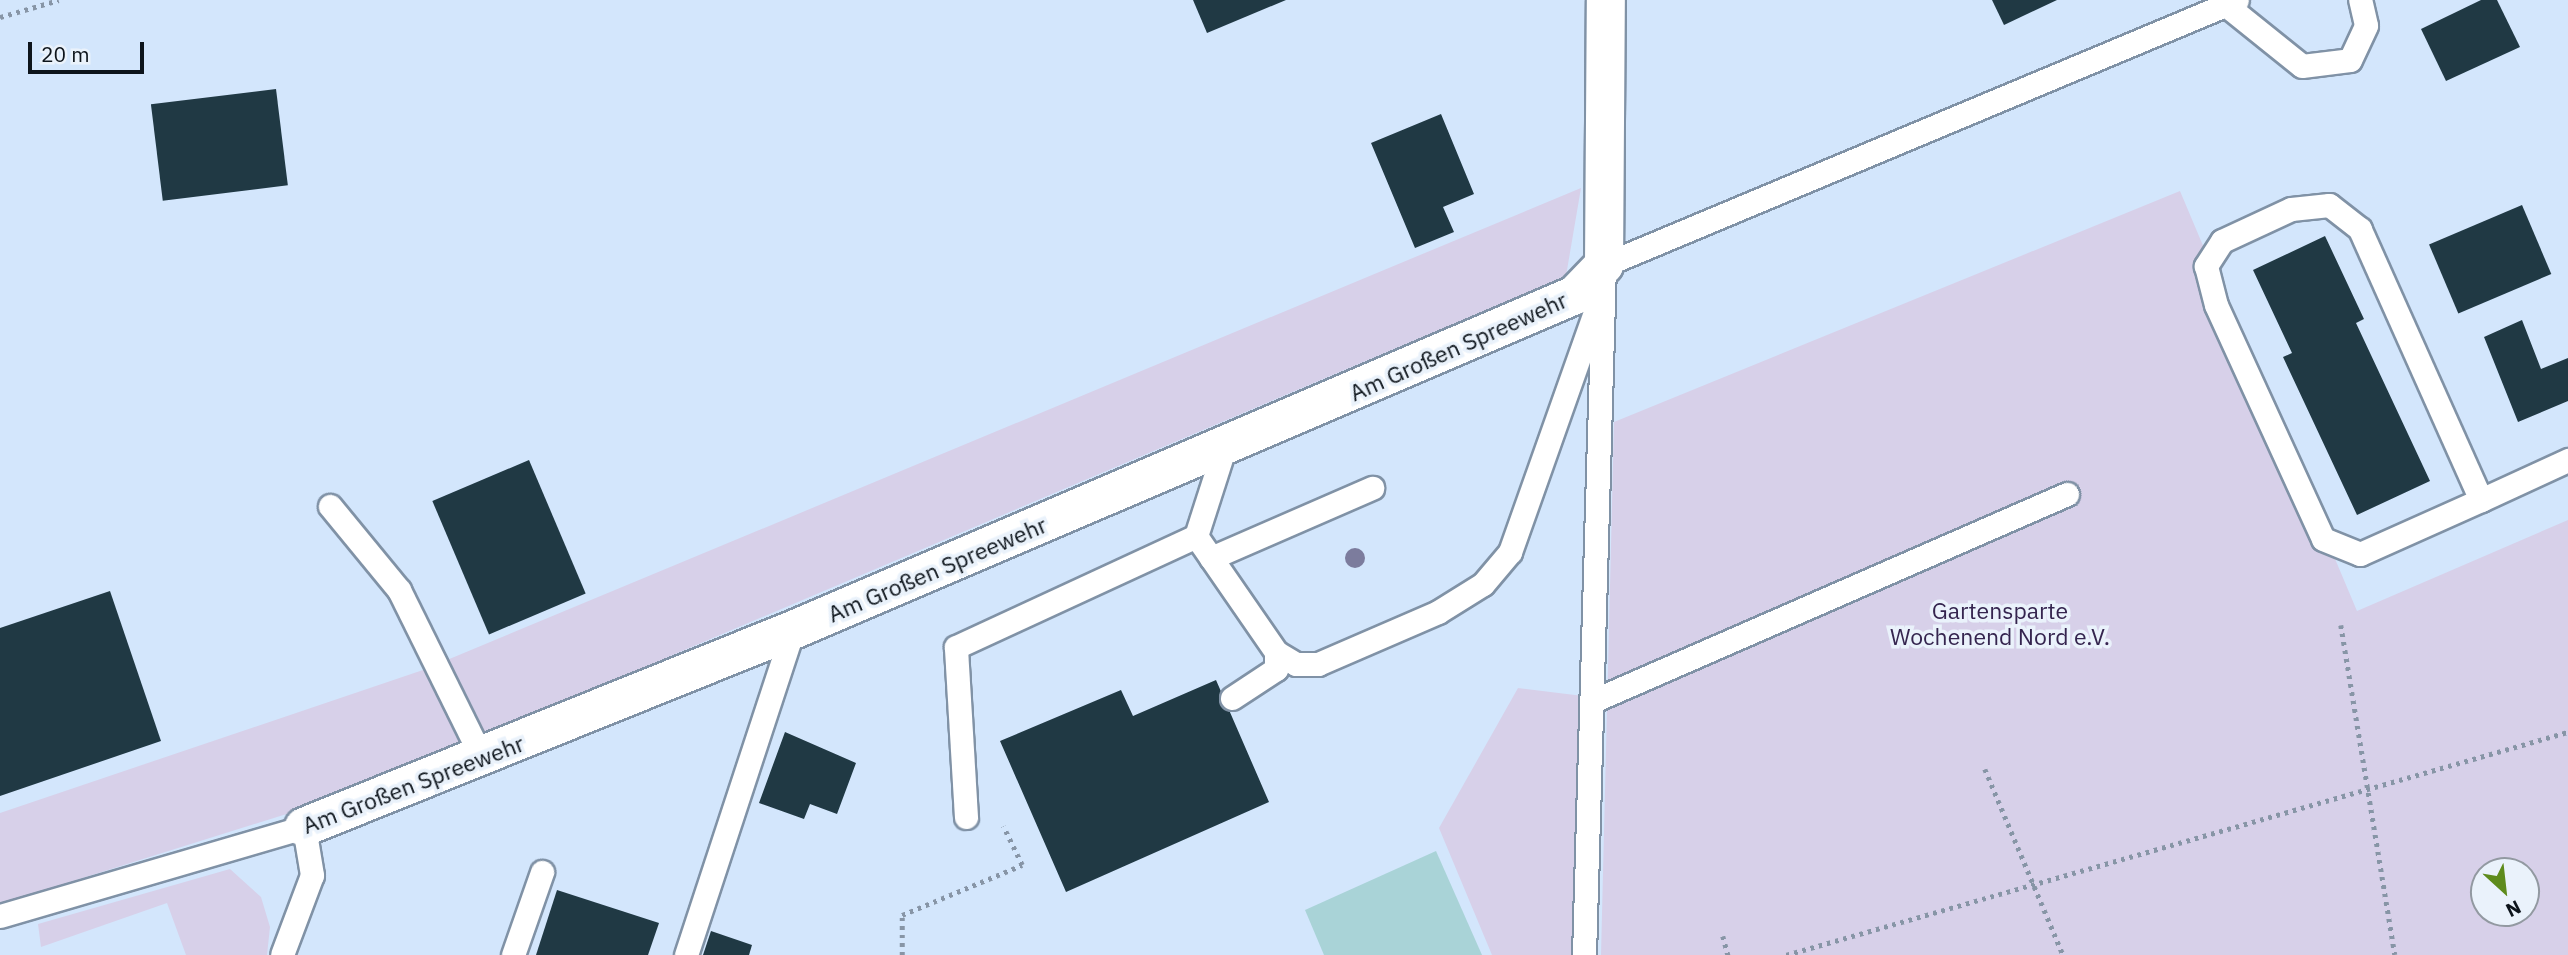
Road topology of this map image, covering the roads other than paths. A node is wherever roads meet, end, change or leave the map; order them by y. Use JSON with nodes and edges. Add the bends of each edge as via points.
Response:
{"nodes":[{"id":1,"x":1606,"y":0,"type":"edge"},
{"id":2,"x":2360,"y":0,"type":"edge"},
{"id":3,"x":2231,"y":2,"type":"edge"},
{"id":4,"x":1604,"y":277,"type":"junction"},
{"id":5,"x":1224,"y":449,"type":"junction"},
{"id":6,"x":2568,"y":460,"type":"edge"},
{"id":7,"x":1372,"y":488,"type":"dead end"},
{"id":8,"x":2067,"y":494,"type":"dead end"},
{"id":9,"x":2482,"y":500,"type":"junction"},
{"id":10,"x":330,"y":506,"type":"dead end"},
{"id":11,"x":1196,"y":536,"type":"junction"},
{"id":12,"x":1211,"y":558,"type":"junction"},
{"id":13,"x":793,"y":630,"type":"junction"},
{"id":14,"x":1276,"y":652,"type":"junction"},
{"id":15,"x":1232,"y":698,"type":"dead end"},
{"id":16,"x":1595,"y":700,"type":"junction"},
{"id":17,"x":482,"y":758,"type":"junction"},
{"id":18,"x":966,"y":817,"type":"dead end"},
{"id":19,"x":304,"y":827,"type":"junction"},
{"id":20,"x":542,"y":872,"type":"dead end"},
{"id":21,"x":0,"y":916,"type":"edge"},
{"id":22,"x":282,"y":955,"type":"edge"},
{"id":23,"x":513,"y":955,"type":"edge"},
{"id":24,"x":686,"y":955,"type":"edge"},
{"id":25,"x":1584,"y":955,"type":"edge"}],
"edges":[{"from":1,"to":4,"type":"street"},
{"from":2,"to":3,"type":"lane","via":[[2366,26],[2350,60],[2302,66]]},
{"from":3,"to":4,"type":"lane"},
{"from":4,"to":5,"type":"street","name":"Am Großen Spreewehr","via":[[1575,295]]},
{"from":4,"to":14,"type":"lane","via":[[1533,500],[1510,552],[1483,584],[1438,612],[1318,664],[1296,664]]},
{"from":4,"to":16,"type":"lane"},
{"from":5,"to":11,"type":"lane"},
{"from":5,"to":13,"type":"street","name":"Am Großen Spreewehr"},
{"from":6,"to":9,"type":"lane"},
{"from":7,"to":12,"type":"lane"},
{"from":8,"to":16,"type":"lane"},
{"from":9,"to":9,"type":"lane","via":[[2360,554],[2323,539],[2216,305],[2206,266],[2222,241],[2291,209],[2316,206],[2329,205],[2360,229]]},
{"from":10,"to":17,"type":"lane","via":[[399,590]]},
{"from":11,"to":12,"type":"lane"},
{"from":11,"to":18,"type":"lane","via":[[956,647]]},
{"from":12,"to":14,"type":"lane"},
{"from":13,"to":17,"type":"street","name":"Am Großen Spreewehr"},
{"from":13,"to":24,"type":"lane"},
{"from":14,"to":15,"type":"lane","via":[[1276,669]]},
{"from":16,"to":25,"type":"lane"},
{"from":17,"to":19,"type":"street","name":"Am Großen Spreewehr"},
{"from":19,"to":21,"type":"lane","name":"Am Großen Spreewehr"},
{"from":19,"to":22,"type":"lane","via":[[312,875]]},
{"from":20,"to":23,"type":"lane"}]}
